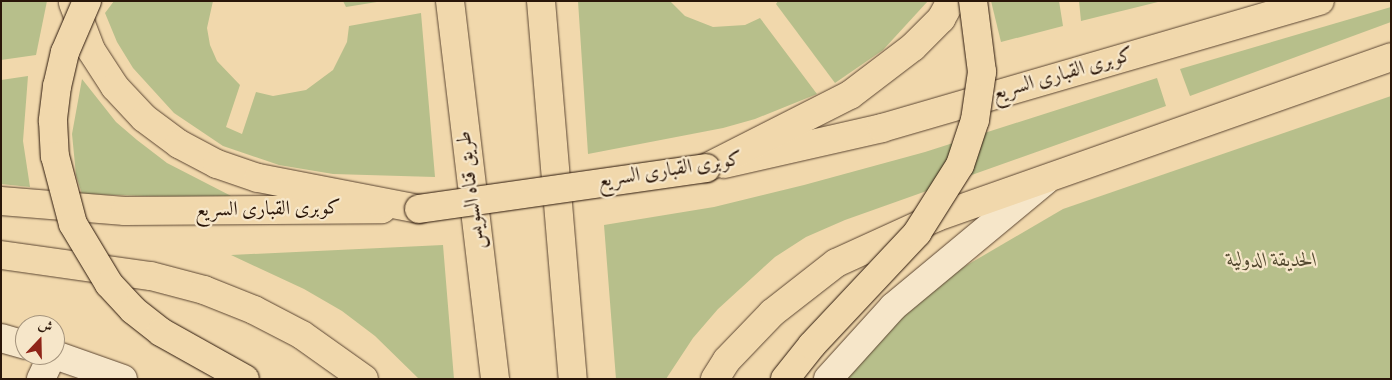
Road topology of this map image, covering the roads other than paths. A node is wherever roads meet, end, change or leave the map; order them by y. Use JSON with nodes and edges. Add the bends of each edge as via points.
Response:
{"nodes":[{"id":1,"x":72,"y":1,"type":"edge"},
{"id":2,"x":88,"y":1,"type":"edge"},
{"id":3,"x":450,"y":1,"type":"edge"},
{"id":4,"x":541,"y":1,"type":"edge"},
{"id":5,"x":951,"y":1,"type":"edge"},
{"id":6,"x":973,"y":1,"type":"edge"},
{"id":7,"x":1320,"y":1,"type":"edge"},
{"id":8,"x":1391,"y":57,"type":"edge"},
{"id":9,"x":706,"y":168,"type":"junction"},
{"id":10,"x":1053,"y":175,"type":"junction"},
{"id":11,"x":1,"y":200,"type":"edge"},
{"id":12,"x":419,"y":209,"type":"junction"},
{"id":13,"x":1,"y":255,"type":"edge"},
{"id":14,"x":1,"y":338,"type":"edge"},
{"id":15,"x":15,"y":342,"type":"edge"},
{"id":16,"x":65,"y":359,"type":"edge"},
{"id":17,"x":48,"y":365,"type":"edge"},
{"id":18,"x":41,"y":379,"type":"edge"},
{"id":19,"x":122,"y":379,"type":"edge"},
{"id":20,"x":245,"y":379,"type":"edge"},
{"id":21,"x":364,"y":379,"type":"edge"},
{"id":22,"x":495,"y":379,"type":"edge"},
{"id":23,"x":573,"y":379,"type":"edge"},
{"id":24,"x":715,"y":379,"type":"edge"},
{"id":25,"x":785,"y":379,"type":"edge"},
{"id":26,"x":828,"y":379,"type":"edge"}],
"edges":[{"from":1,"to":12,"type":"highway","bridge":true,"via":[[91,50],[115,86],[144,118],[179,144],[217,164],[258,178]]},
{"from":2,"to":20,"type":"highway","bridge":true,"via":[[65,52],[53,121],[55,156],[73,224],[89,256],[133,310],[161,332]]},
{"from":3,"to":22,"type":"highway","name":"طريق قناه السويس"},
{"from":4,"to":23,"type":"highway"},
{"from":5,"to":9,"type":"highway","via":[[941,19],[913,47],[850,95]]},
{"from":6,"to":25,"type":"highway","bridge":true,"via":[[982,72],[975,120],[960,165],[917,233],[812,345]]},
{"from":7,"to":9,"type":"highway","name":"كوبرى القبارى السريع","via":[[882,128]]},
{"from":8,"to":10,"type":"highway"},
{"from":9,"to":12,"type":"highway","name":"كوبرى القبارى السريع","bridge":true},
{"from":10,"to":24,"type":"highway","via":[[937,217],[836,263],[772,313],[727,360]]},
{"from":10,"to":26,"type":"street","via":[[893,307]]},
{"from":11,"to":12,"type":"highway","name":"كوبرى القبارى السريع","via":[[125,211]]},
{"from":13,"to":21,"type":"highway","via":[[152,276],[204,290],[254,310],[302,335]]},
{"from":14,"to":15,"type":"street"},
{"from":16,"to":19,"type":"street"},
{"from":17,"to":18,"type":"street"}]}
